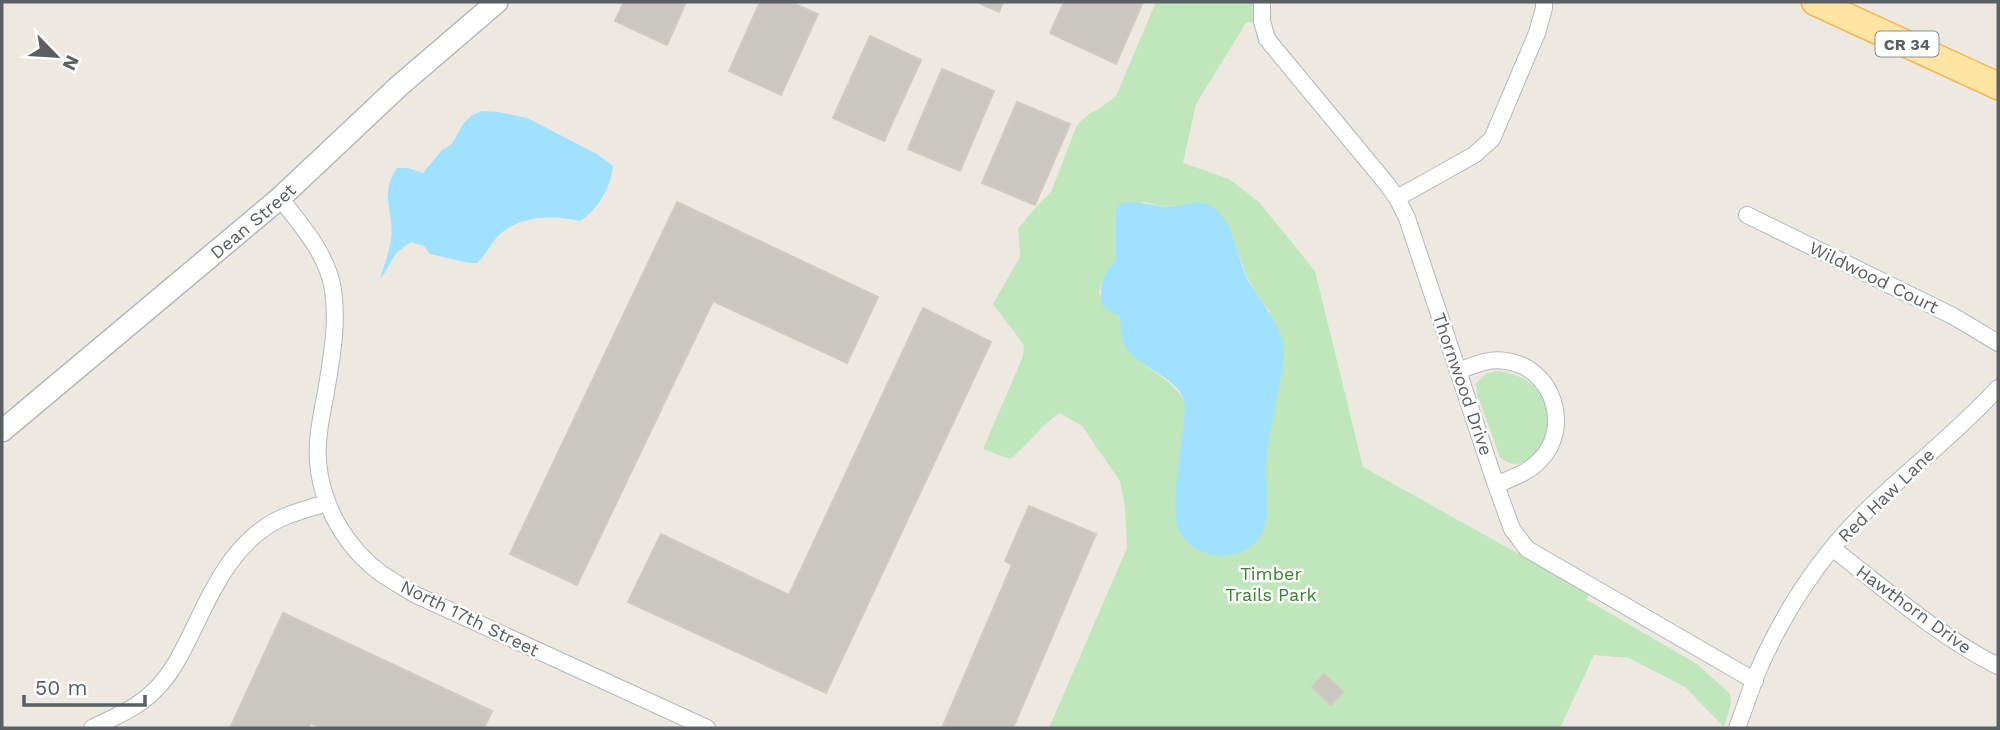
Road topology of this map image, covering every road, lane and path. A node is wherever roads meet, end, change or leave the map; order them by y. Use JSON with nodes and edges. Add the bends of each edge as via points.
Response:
{"nodes":[{"id":1,"x":496,"y":2,"type":"edge"},
{"id":2,"x":1262,"y":2,"type":"edge"},
{"id":3,"x":1544,"y":2,"type":"edge"},
{"id":4,"x":1815,"y":2,"type":"edge"},
{"id":5,"x":1998,"y":86,"type":"edge"},
{"id":6,"x":280,"y":198,"type":"junction"},
{"id":7,"x":1397,"y":198,"type":"junction"},
{"id":8,"x":1747,"y":215,"type":"dead end"},
{"id":9,"x":1998,"y":343,"type":"edge"},
{"id":10,"x":1458,"y":371,"type":"junction"},
{"id":11,"x":1998,"y":388,"type":"edge"},
{"id":12,"x":2,"y":431,"type":"edge"},
{"id":13,"x":1496,"y":485,"type":"junction"},
{"id":14,"x":327,"y":503,"type":"junction"},
{"id":15,"x":1832,"y":548,"type":"junction"},
{"id":16,"x":1998,"y":666,"type":"edge"},
{"id":17,"x":1755,"y":681,"type":"junction"},
{"id":18,"x":701,"y":727,"type":"edge"},
{"id":19,"x":92,"y":728,"type":"edge"},
{"id":20,"x":1737,"y":728,"type":"edge"}],
"edges":[{"from":1,"to":6,"type":"street","name":"Dean Street"},
{"from":2,"to":7,"type":"street","name":"Thornwood Drive","via":[[1267,39]]},
{"from":3,"to":7,"type":"street","via":[[1537,33],[1492,139],[1474,155]]},
{"from":4,"to":5,"type":"main road","number":"CR 34"},
{"from":6,"to":12,"type":"street","name":"Dean Street"},
{"from":6,"to":14,"type":"street","name":"North 17th Street","via":[[308,234],[333,289],[335,320],[318,442]]},
{"from":7,"to":10,"type":"street","name":"Thornwood Drive"},
{"from":8,"to":9,"type":"street","name":"Wildwood Court","via":[[1953,316]]},
{"from":10,"to":13,"type":"street","name":"Thornwood Drive"},
{"from":10,"to":13,"type":"street","via":[[1493,360],[1519,364],[1541,379],[1554,401],[1556,428],[1547,452],[1528,470]]},
{"from":11,"to":15,"type":"street","name":"Red Haw Lane"},
{"from":13,"to":17,"type":"street","name":"Thornwood Drive","via":[[1512,529],[1527,549]]},
{"from":14,"to":18,"type":"street","name":"North 17th Street","via":[[358,553],[414,594]]},
{"from":14,"to":19,"type":"street","via":[[284,517],[246,544],[232,558],[181,656],[155,691]]},
{"from":15,"to":16,"type":"street","name":"Hawthorn Drive","via":[[1922,617]]},
{"from":15,"to":17,"type":"street","name":"Red Haw Lane","via":[[1784,619]]},
{"from":17,"to":20,"type":"street","name":"Red Haw Lane"}]}
